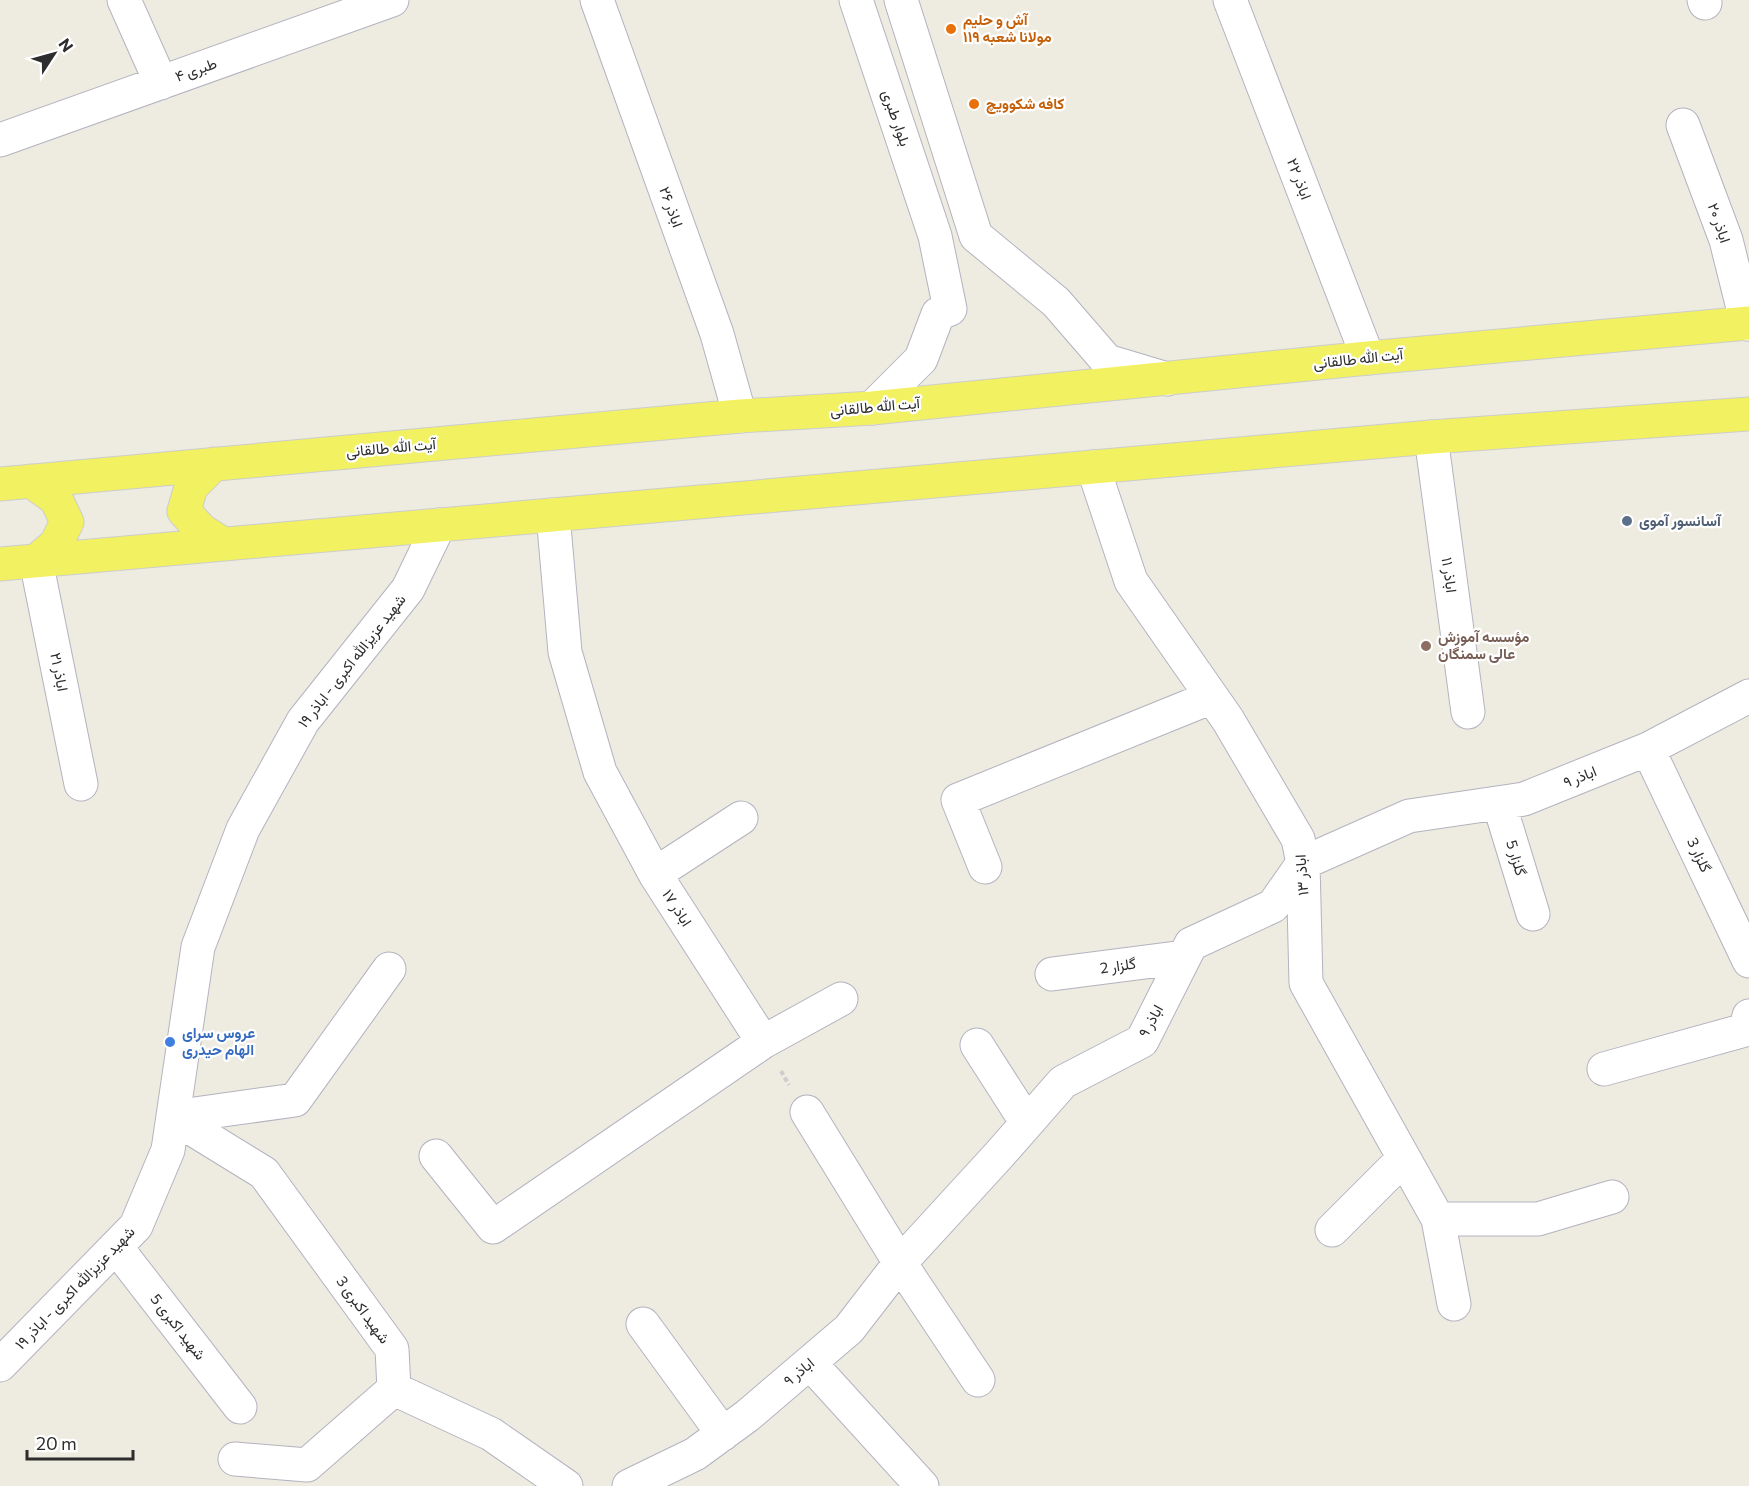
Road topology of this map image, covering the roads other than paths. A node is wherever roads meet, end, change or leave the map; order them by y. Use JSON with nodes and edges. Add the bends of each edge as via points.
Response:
{"nodes":[{"id":1,"x":124,"y":0,"type":"edge"},
{"id":2,"x":392,"y":0,"type":"edge"},
{"id":3,"x":597,"y":0,"type":"edge"},
{"id":4,"x":856,"y":0,"type":"edge"},
{"id":5,"x":901,"y":0,"type":"edge"},
{"id":6,"x":1230,"y":0,"type":"edge"},
{"id":7,"x":161,"y":83,"type":"junction"},
{"id":8,"x":1683,"y":125,"type":"dead end"},
{"id":9,"x":0,"y":140,"type":"edge"},
{"id":10,"x":1748,"y":324,"type":"edge"},
{"id":11,"x":1368,"y":358,"type":"junction"},
{"id":12,"x":1167,"y":379,"type":"junction"},
{"id":13,"x":872,"y":408,"type":"junction"},
{"id":14,"x":1749,"y":414,"type":"edge"},
{"id":15,"x":740,"y":416,"type":"junction"},
{"id":16,"x":1431,"y":437,"type":"junction"},
{"id":17,"x":214,"y":464,"type":"junction"},
{"id":18,"x":1093,"y":467,"type":"junction"},
{"id":19,"x":15,"y":483,"type":"edge"},
{"id":20,"x":553,"y":515,"type":"junction"},
{"id":21,"x":439,"y":525,"type":"junction"},
{"id":22,"x":223,"y":544,"type":"junction"},
{"id":23,"x":36,"y":561,"type":"junction"},
{"id":24,"x":0,"y":564,"type":"edge"},
{"id":25,"x":1749,"y":696,"type":"edge"},
{"id":26,"x":1212,"y":697,"type":"junction"},
{"id":27,"x":1468,"y":712,"type":"dead end"},
{"id":28,"x":1648,"y":748,"type":"junction"},
{"id":29,"x":81,"y":784,"type":"dead end"},
{"id":30,"x":1499,"y":803,"type":"junction"},
{"id":31,"x":741,"y":818,"type":"dead end"},
{"id":32,"x":1303,"y":863,"type":"junction"},
{"id":33,"x":985,"y":867,"type":"dead end"},
{"id":34,"x":655,"y":874,"type":"junction"},
{"id":35,"x":1533,"y":914,"type":"dead end"},
{"id":36,"x":1184,"y":957,"type":"junction"},
{"id":37,"x":1749,"y":961,"type":"edge"},
{"id":38,"x":389,"y":969,"type":"dead end"},
{"id":39,"x":1052,"y":974,"type":"dead end"},
{"id":40,"x":842,"y":999,"type":"dead end"},
{"id":41,"x":1748,"y":1026,"type":"edge"},
{"id":42,"x":763,"y":1042,"type":"junction"},
{"id":43,"x":977,"y":1045,"type":"dead end"},
{"id":44,"x":1604,"y":1069,"type":"dead end"},
{"id":45,"x":807,"y":1112,"type":"road end"},
{"id":46,"x":173,"y":1117,"type":"junction"},
{"id":47,"x":1027,"y":1123,"type":"junction"},
{"id":48,"x":436,"y":1156,"type":"dead end"},
{"id":49,"x":1404,"y":1158,"type":"junction"},
{"id":50,"x":1612,"y":1197,"type":"dead end"},
{"id":51,"x":1438,"y":1219,"type":"junction"},
{"id":52,"x":1332,"y":1230,"type":"dead end"},
{"id":53,"x":116,"y":1247,"type":"junction"},
{"id":54,"x":900,"y":1263,"type":"junction"},
{"id":55,"x":1454,"y":1304,"type":"dead end"},
{"id":56,"x":643,"y":1324,"type":"dead end"},
{"id":57,"x":810,"y":1362,"type":"junction"},
{"id":58,"x":0,"y":1365,"type":"edge"},
{"id":59,"x":978,"y":1380,"type":"dead end"},
{"id":60,"x":394,"y":1389,"type":"junction"},
{"id":61,"x":240,"y":1407,"type":"dead end"},
{"id":62,"x":723,"y":1434,"type":"junction"},
{"id":63,"x":235,"y":1459,"type":"dead end"},
{"id":64,"x":566,"y":1486,"type":"edge"},
{"id":65,"x":629,"y":1486,"type":"edge"},
{"id":66,"x":922,"y":1486,"type":"edge"}],
"edges":[{"from":1,"to":7,"type":"street"},
{"from":2,"to":7,"type":"street","name":"طبری ۴"},
{"from":3,"to":15,"type":"street","name":"اباذر ۲۶","via":[[717,334]]},
{"from":4,"to":13,"type":"street","name":"بلوار طبری","via":[[935,236],[951,309],[938,314],[921,359]]},
{"from":5,"to":12,"type":"street","via":[[976,236],[1056,302],[1107,361]]},
{"from":6,"to":11,"type":"street","name":"اباذر ۲۲"},
{"from":7,"to":9,"type":"street","name":"طبری ۴"},
{"from":8,"to":10,"type":"street","name":"اباذر ۲۰","via":[[1726,240]]},
{"from":10,"to":11,"type":"main road","name":"آیت الله طالقانی"},
{"from":11,"to":12,"type":"main road","name":"آیت الله طالقانی"},
{"from":12,"to":13,"type":"main road","name":"آیت الله طالقانی"},
{"from":13,"to":15,"type":"main road","name":"آیت الله طالقانی"},
{"from":14,"to":16,"type":"main road"},
{"from":15,"to":17,"type":"main road","name":"آیت الله طالقانی"},
{"from":16,"to":18,"type":"main road"},
{"from":16,"to":27,"type":"street","name":"اباذر ۱۱"},
{"from":17,"to":19,"type":"main road","name":"آیت الله طالقانی"},
{"from":17,"to":22,"type":"main road","via":[[191,487],[184,511],[201,530]]},
{"from":18,"to":20,"type":"main road"},
{"from":18,"to":26,"type":"street","name":"اباذر ۱۳","via":[[1131,581]]},
{"from":19,"to":23,"type":"main road","via":[[56,499],[67,522],[56,544]]},
{"from":20,"to":21,"type":"main road"},
{"from":20,"to":34,"type":"street","name":"اباذر ۱۷","via":[[565,652],[600,772]]},
{"from":21,"to":22,"type":"main road"},
{"from":21,"to":46,"type":"street","name":"شهید عزیزالله اکبری - اباذر ۱۹","via":[[408,589],[303,721],[243,830],[198,947]]},
{"from":22,"to":23,"type":"main road"},
{"from":23,"to":24,"type":"main road"},
{"from":23,"to":29,"type":"street","name":"اباذر ۲۱"},
{"from":25,"to":28,"type":"street","name":"اباذر ۹"},
{"from":26,"to":32,"type":"street","name":"اباذر ۱۳","via":[[1298,839]]},
{"from":26,"to":33,"type":"street","via":[[958,800]]},
{"from":28,"to":30,"type":"street","name":"اباذر ۹","via":[[1524,799]]},
{"from":28,"to":37,"type":"street","name":"گلزار 3"},
{"from":30,"to":32,"type":"street","name":"اباذر ۹","via":[[1409,816]]},
{"from":30,"to":35,"type":"street","name":"گلزار 5"},
{"from":31,"to":34,"type":"street"},
{"from":32,"to":36,"type":"street","name":"اباذر ۹","via":[[1274,906],[1191,944]]},
{"from":32,"to":49,"type":"street","name":"اباذر ۱۳","via":[[1306,983]]},
{"from":34,"to":42,"type":"street","name":"اباذر ۱۷"},
{"from":36,"to":39,"type":"street","name":"گلزار 2"},
{"from":36,"to":47,"type":"street","name":"اباذر ۹","via":[[1142,1041],[1063,1082]]},
{"from":38,"to":46,"type":"street","via":[[295,1100]]},
{"from":40,"to":42,"type":"street"},
{"from":41,"to":44,"type":"street"},
{"from":42,"to":48,"type":"street","via":[[493,1227]]},
{"from":43,"to":47,"type":"street"},
{"from":45,"to":54,"type":"street"},
{"from":46,"to":53,"type":"street","name":"شهید عزیزالله اکبری - اباذر ۱۹","via":[[168,1150],[136,1226]]},
{"from":46,"to":60,"type":"street","name":"شهید اکبری 3","via":[[264,1173],[392,1349]]},
{"from":47,"to":54,"type":"street","name":"اباذر ۹"},
{"from":49,"to":51,"type":"street","name":"اباذر ۱۳"},
{"from":49,"to":52,"type":"street"},
{"from":50,"to":51,"type":"street","via":[[1539,1219]]},
{"from":51,"to":55,"type":"street","name":"اباذر ۱۳"},
{"from":53,"to":58,"type":"street","name":"شهید عزیزالله اکبری - اباذر ۱۹"},
{"from":53,"to":61,"type":"street","name":"شهید اکبری 5"},
{"from":54,"to":57,"type":"street","name":"اباذر ۹","via":[[849,1329]]},
{"from":54,"to":59,"type":"street"},
{"from":56,"to":62,"type":"street"},
{"from":57,"to":62,"type":"street","name":"اباذر ۹"},
{"from":57,"to":66,"type":"street"},
{"from":60,"to":63,"type":"street","via":[[307,1465]]},
{"from":60,"to":64,"type":"street","via":[[491,1434]]},
{"from":62,"to":65,"type":"street","name":"اباذر ۹","via":[[694,1454]]}]}
